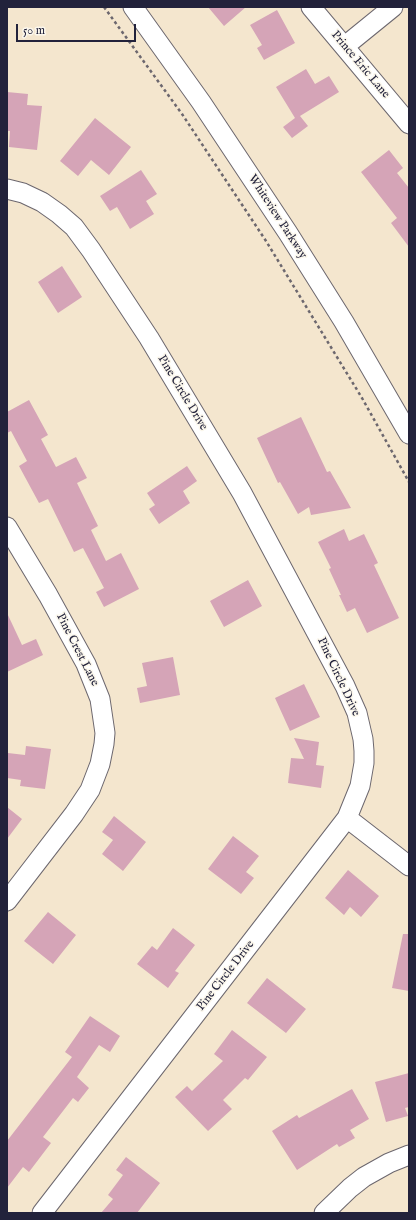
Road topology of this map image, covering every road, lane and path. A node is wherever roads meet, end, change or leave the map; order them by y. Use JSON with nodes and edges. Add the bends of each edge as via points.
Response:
{"nodes":[{"id":1,"x":104,"y":7,"type":"edge"},
{"id":2,"x":133,"y":7,"type":"edge"},
{"id":3,"x":311,"y":7,"type":"edge"},
{"id":4,"x":393,"y":7,"type":"edge"},
{"id":5,"x":345,"y":46,"type":"junction"},
{"id":6,"x":409,"y":124,"type":"edge"},
{"id":7,"x":7,"y":189,"type":"edge"},
{"id":8,"x":409,"y":434,"type":"edge"},
{"id":9,"x":409,"y":482,"type":"edge"},
{"id":10,"x":7,"y":527,"type":"edge"},
{"id":11,"x":347,"y":818,"type":"junction"},
{"id":12,"x":409,"y":866,"type":"edge"},
{"id":13,"x":7,"y":900,"type":"edge"},
{"id":14,"x":409,"y":1156,"type":"edge"},
{"id":15,"x":42,"y":1213,"type":"edge"},
{"id":16,"x":324,"y":1213,"type":"edge"}],
"edges":[{"from":1,"to":9,"type":"path","via":[[182,114],[258,229],[362,398]]},
{"from":2,"to":8,"type":"street","name":"Whiteview Parkway","via":[[237,154],[355,341]]},
{"from":3,"to":5,"type":"street","name":"Prince Eric Lane"},
{"from":4,"to":5,"type":"street"},
{"from":5,"to":6,"type":"street","name":"Prince Eric Lane"},
{"from":7,"to":11,"type":"street","name":"Pine Circle Drive","via":[[32,197],[51,208],[81,236],[149,338],[264,532],[357,713],[363,739],[364,762],[360,786]]},
{"from":10,"to":13,"type":"street","name":"Pine Crest Lane","via":[[86,664],[100,699],[105,733],[104,750],[90,790]]},
{"from":11,"to":12,"type":"street"},
{"from":11,"to":15,"type":"street","name":"Pine Circle Drive"},
{"from":14,"to":16,"type":"street","via":[[389,1163],[364,1177]]}]}
